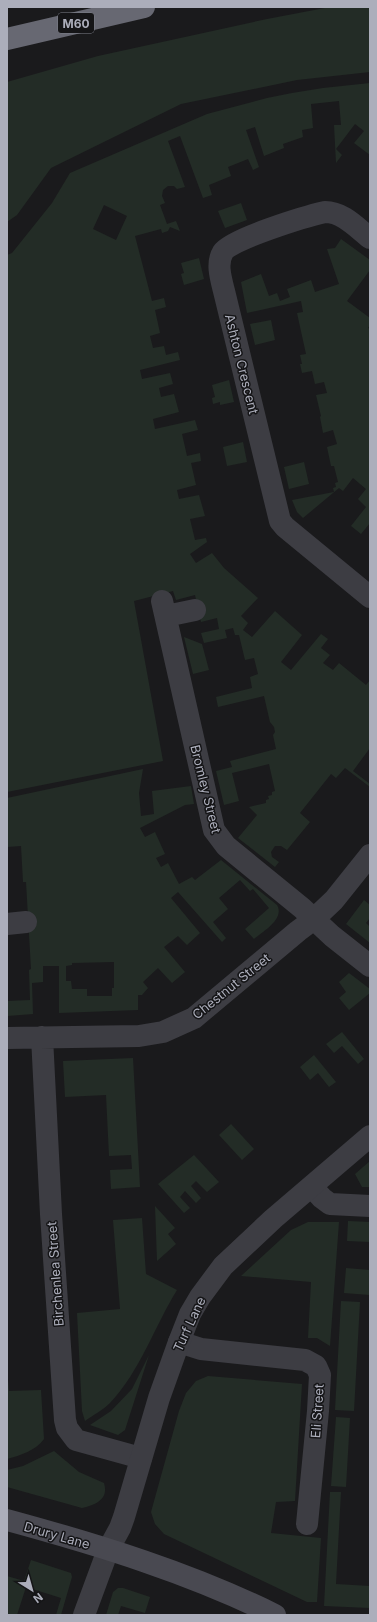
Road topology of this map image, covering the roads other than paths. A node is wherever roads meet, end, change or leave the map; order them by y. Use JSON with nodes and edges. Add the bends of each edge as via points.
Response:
{"nodes":[{"id":1,"x":144,"y":7,"type":"edge"},
{"id":2,"x":7,"y":39,"type":"edge"},
{"id":3,"x":370,"y":238,"type":"edge"},
{"id":4,"x":370,"y":597,"type":"edge"},
{"id":5,"x":195,"y":610,"type":"dead end"},
{"id":6,"x":370,"y":855,"type":"edge"},
{"id":7,"x":314,"y":919,"type":"junction"},
{"id":8,"x":370,"y":966,"type":"edge"},
{"id":9,"x":42,"y":1037,"type":"junction"},
{"id":10,"x":7,"y":1038,"type":"edge"},
{"id":11,"x":370,"y":1136,"type":"edge"},
{"id":12,"x":312,"y":1187,"type":"junction"},
{"id":13,"x":370,"y":1206,"type":"edge"},
{"id":14,"x":179,"y":1342,"type":"junction"},
{"id":15,"x":141,"y":1458,"type":"junction"},
{"id":16,"x":7,"y":1520,"type":"edge"},
{"id":17,"x":307,"y":1524,"type":"dead end"},
{"id":18,"x":108,"y":1550,"type":"junction"},
{"id":19,"x":84,"y":1615,"type":"edge"},
{"id":20,"x":275,"y":1615,"type":"edge"}],
"edges":[{"from":1,"to":2,"type":"highway","number":"M60"},
{"from":3,"to":4,"type":"street","name":"Ashton Crescent","via":[[339,215],[325,212],[239,240],[224,251],[220,258],[224,291],[280,521]]},
{"from":5,"to":7,"type":"street","name":"Bromley Street","via":[[164,608],[214,830],[226,846]]},
{"from":6,"to":7,"type":"street","name":"Chestnut Street","via":[[334,900]]},
{"from":7,"to":8,"type":"street","name":"Bromley Street"},
{"from":7,"to":9,"type":"street","name":"Chestnut Street","via":[[194,1018],[178,1026],[163,1032],[139,1036]]},
{"from":9,"to":10,"type":"street","name":"Chestnut Street"},
{"from":9,"to":15,"type":"street","name":"Birchenlea Street","via":[[66,1424],[76,1440]]},
{"from":11,"to":12,"type":"street","name":"Turf Lane"},
{"from":12,"to":13,"type":"street","via":[[330,1204]]},
{"from":12,"to":14,"type":"street","name":"Turf Lane","via":[[223,1266],[190,1314]]},
{"from":14,"to":15,"type":"street","name":"Turf Lane"},
{"from":14,"to":17,"type":"street","name":"Eli Street","via":[[201,1349],[305,1360],[316,1366],[320,1375],[318,1412]]},
{"from":15,"to":18,"type":"street","name":"Turf Lane","via":[[120,1528]]},
{"from":16,"to":18,"type":"main road","name":"Drury Lane"},
{"from":18,"to":19,"type":"street","name":"Turf Lane"},
{"from":18,"to":20,"type":"main road","name":"Drury Lane","via":[[172,1570]]}]}
